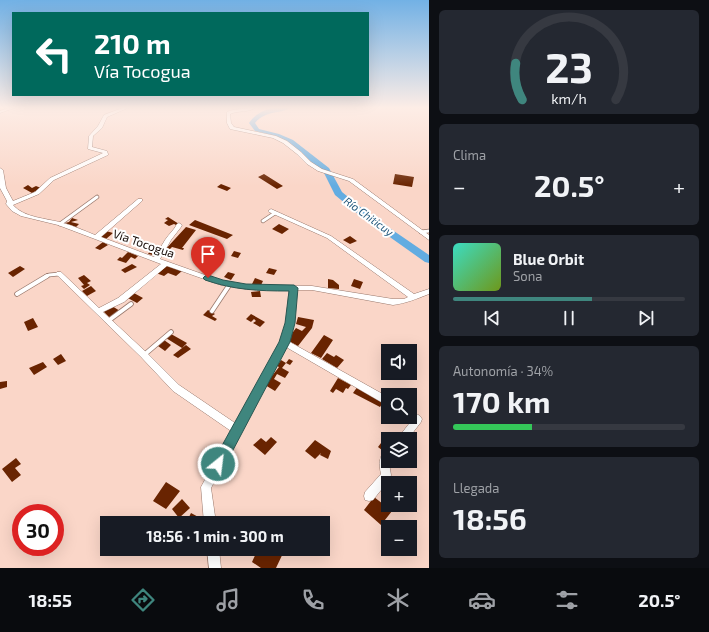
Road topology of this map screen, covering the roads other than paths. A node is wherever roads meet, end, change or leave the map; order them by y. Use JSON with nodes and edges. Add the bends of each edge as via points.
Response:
{"nodes":[{"id":1,"x":94,"y":134,"type":"edge"},
{"id":2,"x":258,"y":134,"type":"edge"},
{"id":3,"x":0,"y":170,"type":"edge"},
{"id":4,"x":2,"y":188,"type":"edge"},
{"id":5,"x":97,"y":197,"type":"dead end"},
{"id":6,"x":140,"y":200,"type":"dead end"},
{"id":7,"x":10,"y":204,"type":"junction"},
{"id":8,"x":273,"y":212,"type":"joint"},
{"id":9,"x":263,"y":221,"type":"dead end"},
{"id":10,"x":60,"y":224,"type":"junction"},
{"id":11,"x":179,"y":225,"type":"dead end"},
{"id":12,"x":429,"y":231,"type":"edge"},
{"id":13,"x":421,"y":232,"type":"junction"},
{"id":14,"x":96,"y":238,"type":"junction"},
{"id":15,"x":429,"y":238,"type":"edge"},
{"id":16,"x":156,"y":259,"type":"junction"},
{"id":17,"x":166,"y":262,"type":"junction"},
{"id":18,"x":58,"y":274,"type":"joint"},
{"id":19,"x":230,"y":284,"type":"junction"},
{"id":20,"x":294,"y":288,"type":"junction"},
{"id":21,"x":429,"y":291,"type":"edge"},
{"id":22,"x":17,"y":294,"type":"dead end"},
{"id":23,"x":414,"y":298,"type":"junction"},
{"id":24,"x":131,"y":304,"type":"dead end"},
{"id":25,"x":98,"y":311,"type":"junction"},
{"id":26,"x":212,"y":311,"type":"dead end"},
{"id":27,"x":108,"y":321,"type":"junction"},
{"id":28,"x":171,"y":332,"type":"dead end"},
{"id":29,"x":284,"y":342,"type":"junction"},
{"id":30,"x":144,"y":355,"type":"junction"},
{"id":31,"x":381,"y":398,"type":"edge"},
{"id":32,"x":414,"y":424,"type":"edge"},
{"id":33,"x":237,"y":430,"type":"junction"},
{"id":34,"x":408,"y":432,"type":"edge"},
{"id":35,"x":385,"y":468,"type":"edge"},
{"id":36,"x":369,"y":496,"type":"dead end"},
{"id":37,"x":209,"y":516,"type":"edge"},
{"id":38,"x":213,"y":556,"type":"edge"},
{"id":39,"x":214,"y":568,"type":"edge"}],
"edges":[{"from":1,"to":7,"type":"street","via":[[91,136],[90,148],[106,154],[52,179],[36,193]]},
{"from":2,"to":13,"type":"street","via":[[285,142],[309,164],[324,172],[351,180]]},
{"from":3,"to":4,"type":"street"},
{"from":4,"to":7,"type":"street"},
{"from":5,"to":10,"type":"lane"},
{"from":6,"to":14,"type":"street"},
{"from":7,"to":10,"type":"street","name":"Vía Tocogua","via":[[14,210],[24,215]]},
{"from":8,"to":9,"type":"lane"},
{"from":8,"to":23,"type":"street","via":[[329,237]]},
{"from":10,"to":14,"type":"street","name":"Vía Tocogua"},
{"from":11,"to":16,"type":"street"},
{"from":12,"to":13,"type":"lane"},
{"from":13,"to":15,"type":"street"},
{"from":14,"to":16,"type":"street","name":"Vía Tocogua"},
{"from":16,"to":17,"type":"street","name":"Vía Tocogua"},
{"from":17,"to":19,"type":"street","name":"Vía Tocogua"},
{"from":17,"to":25,"type":"street","via":[[120,301]]},
{"from":18,"to":22,"type":"lane","via":[[49,275]]},
{"from":18,"to":25,"type":"street"},
{"from":19,"to":20,"type":"street","name":"Vía Tocogua"},
{"from":19,"to":26,"type":"lane"},
{"from":20,"to":23,"type":"street","name":"Vía Tocogua","via":[[312,288],[393,302]]},
{"from":20,"to":29,"type":"street","via":[[290,323]]},
{"from":21,"to":23,"type":"street","name":"Vía Tocogua"},
{"from":24,"to":27,"type":"lane"},
{"from":25,"to":27,"type":"street"},
{"from":27,"to":30,"type":"street"},
{"from":28,"to":30,"type":"lane"},
{"from":29,"to":31,"type":"street"},
{"from":29,"to":33,"type":"street"},
{"from":30,"to":33,"type":"street","via":[[176,388]]},
{"from":32,"to":34,"type":"street"},
{"from":33,"to":37,"type":"street","via":[[206,487]]},
{"from":35,"to":36,"type":"street","via":[[386,475]]},
{"from":38,"to":39,"type":"street"}]}
